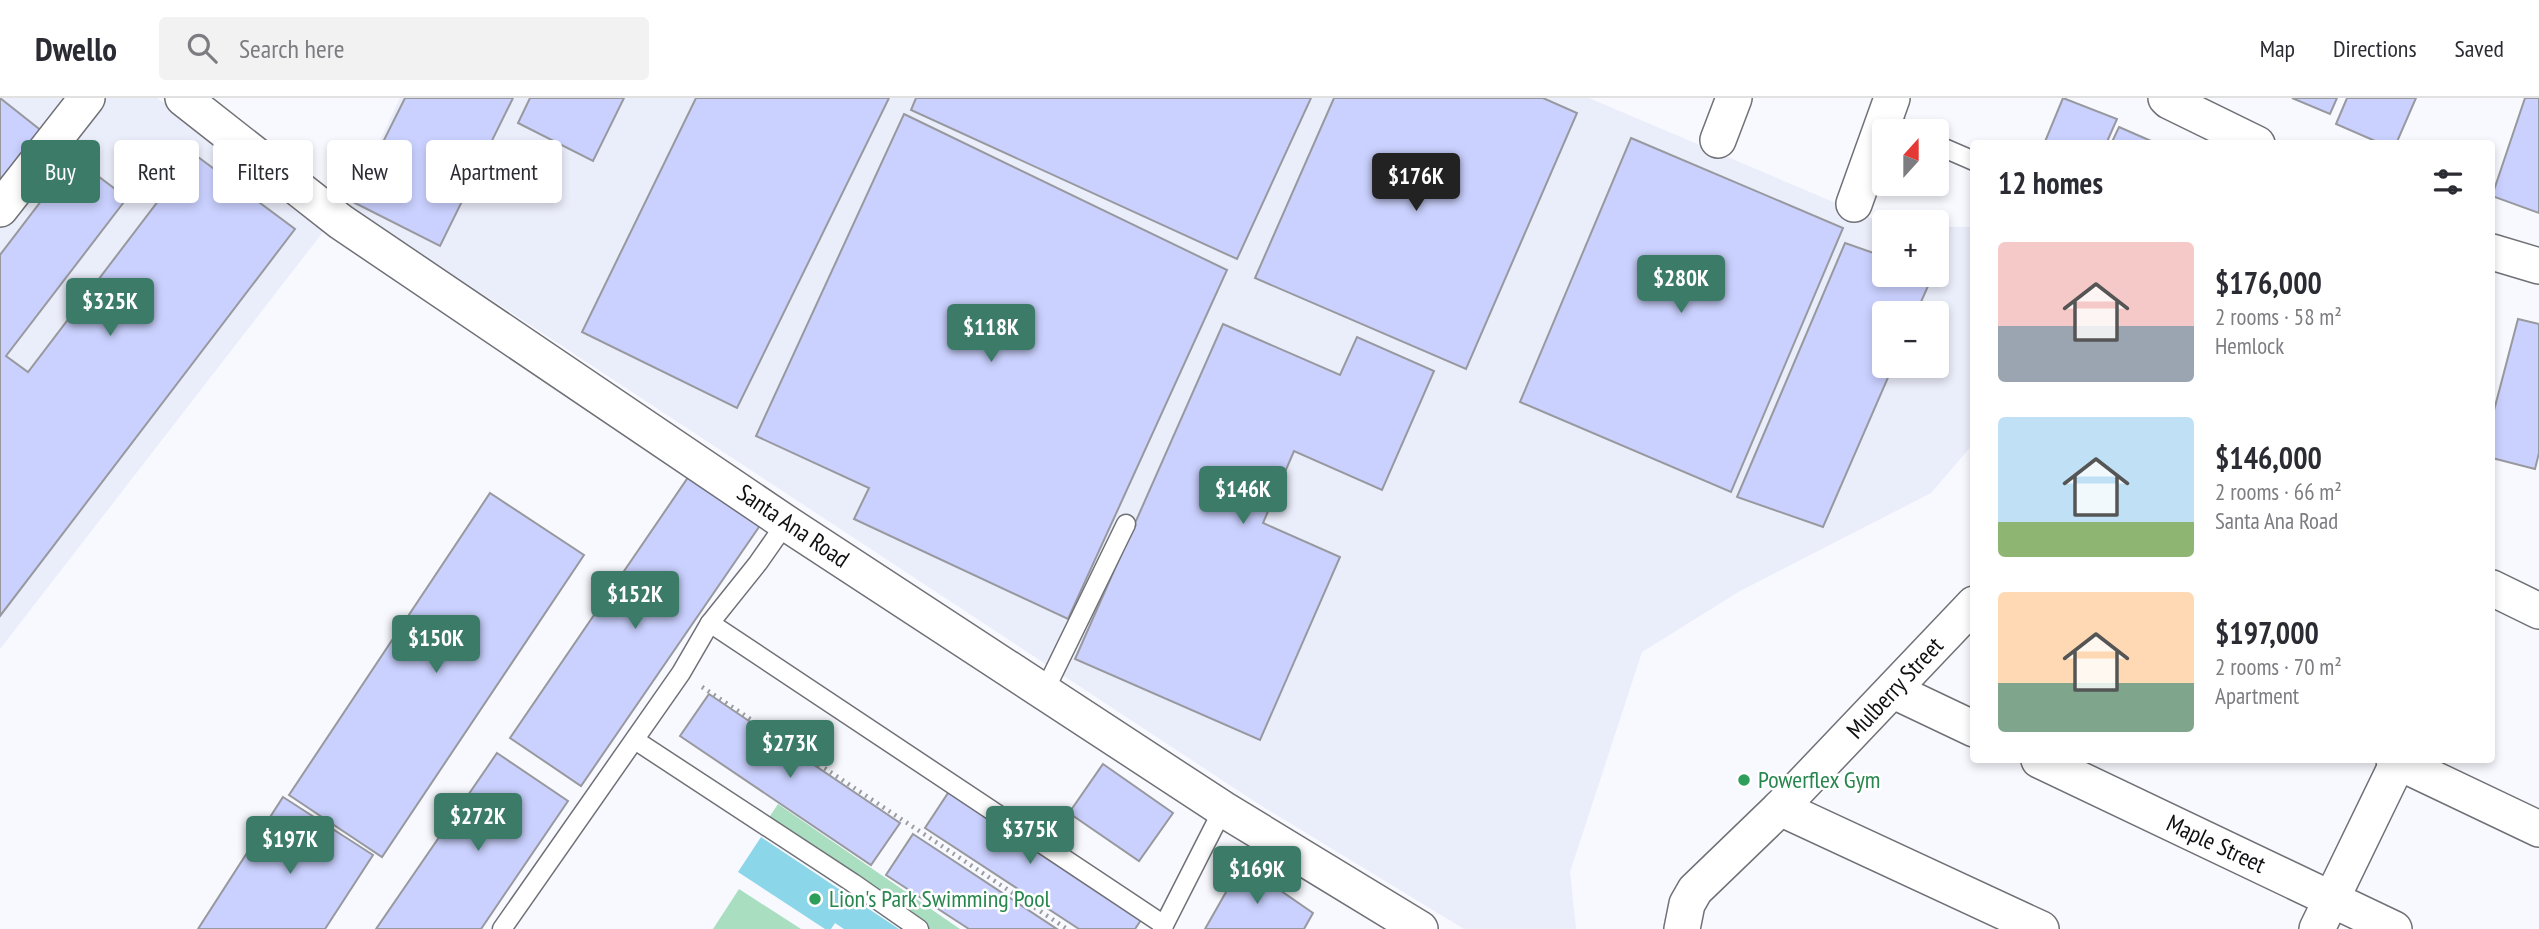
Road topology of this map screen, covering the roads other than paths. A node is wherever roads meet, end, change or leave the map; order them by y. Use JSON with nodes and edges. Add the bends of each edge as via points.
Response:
{"nodes":[{"id":1,"x":87,"y":98,"type":"edge"},
{"id":2,"x":183,"y":98,"type":"edge"},
{"id":3,"x":1734,"y":98,"type":"edge"},
{"id":4,"x":2167,"y":100,"type":"edge"},
{"id":5,"x":1894,"y":117,"type":"edge"},
{"id":6,"x":1718,"y":139,"type":"dead end"},
{"id":7,"x":2249,"y":140,"type":"edge"},
{"id":8,"x":1950,"y":151,"type":"edge"},
{"id":9,"x":1970,"y":159,"type":"edge"},
{"id":10,"x":1854,"y":204,"type":"dead end"},
{"id":11,"x":0,"y":209,"type":"edge"},
{"id":12,"x":2495,"y":253,"type":"edge"},
{"id":13,"x":2539,"y":266,"type":"edge"},
{"id":14,"x":786,"y":523,"type":"junction"},
{"id":15,"x":1126,"y":524,"type":"dead end"},
{"id":16,"x":2495,"y":589,"type":"edge"},
{"id":17,"x":1970,"y":608,"type":"edge"},
{"id":18,"x":2539,"y":611,"type":"edge"},
{"id":19,"x":710,"y":622,"type":"junction"},
{"id":20,"x":1894,"y":691,"type":"junction"},
{"id":21,"x":1044,"y":692,"type":"junction"},
{"id":22,"x":1970,"y":727,"type":"edge"},
{"id":23,"x":635,"y":740,"type":"junction"},
{"id":24,"x":2045,"y":763,"type":"edge"},
{"id":25,"x":2396,"y":763,"type":"edge"},
{"id":26,"x":2403,"y":763,"type":"edge"},
{"id":27,"x":1780,"y":808,"type":"junction"},
{"id":28,"x":1223,"y":809,"type":"junction"},
{"id":29,"x":2539,"y":829,"type":"edge"},
{"id":30,"x":2324,"y":914,"type":"edge"},
{"id":31,"x":1163,"y":927,"type":"edge"},
{"id":32,"x":502,"y":929,"type":"edge"},
{"id":33,"x":919,"y":929,"type":"edge"},
{"id":34,"x":1420,"y":929,"type":"edge"},
{"id":35,"x":1682,"y":929,"type":"edge"},
{"id":36,"x":2041,"y":929,"type":"edge"},
{"id":37,"x":2394,"y":929,"type":"edge"}],
"edges":[{"from":1,"to":11,"type":"street"},
{"from":2,"to":14,"type":"street","name":"Santa Ana Road","via":[[341,222]]},
{"from":3,"to":6,"type":"street"},
{"from":4,"to":7,"type":"street"},
{"from":5,"to":10,"type":"street"},
{"from":8,"to":9,"type":"lane"},
{"from":12,"to":13,"type":"street"},
{"from":14,"to":19,"type":"lane"},
{"from":14,"to":21,"type":"street","name":"Santa Ana Road"},
{"from":15,"to":21,"type":"lane"},
{"from":16,"to":18,"type":"street"},
{"from":17,"to":20,"type":"street","name":"Mulberry Street"},
{"from":19,"to":23,"type":"lane"},
{"from":19,"to":31,"type":"lane"},
{"from":20,"to":22,"type":"street"},
{"from":20,"to":27,"type":"street","name":"Mulberry Street"},
{"from":21,"to":28,"type":"street","name":"Santa Ana Road"},
{"from":23,"to":32,"type":"lane"},
{"from":23,"to":33,"type":"lane"},
{"from":24,"to":30,"type":"street","name":"Maple Street"},
{"from":25,"to":30,"type":"street"},
{"from":26,"to":29,"type":"street"},
{"from":27,"to":35,"type":"street","name":"Mulberry Street","via":[[1695,890]]},
{"from":27,"to":36,"type":"street"},
{"from":28,"to":31,"type":"lane"},
{"from":28,"to":34,"type":"street","name":"Santa Ana Road"},
{"from":30,"to":37,"type":"street","name":"Maple Street"}]}
